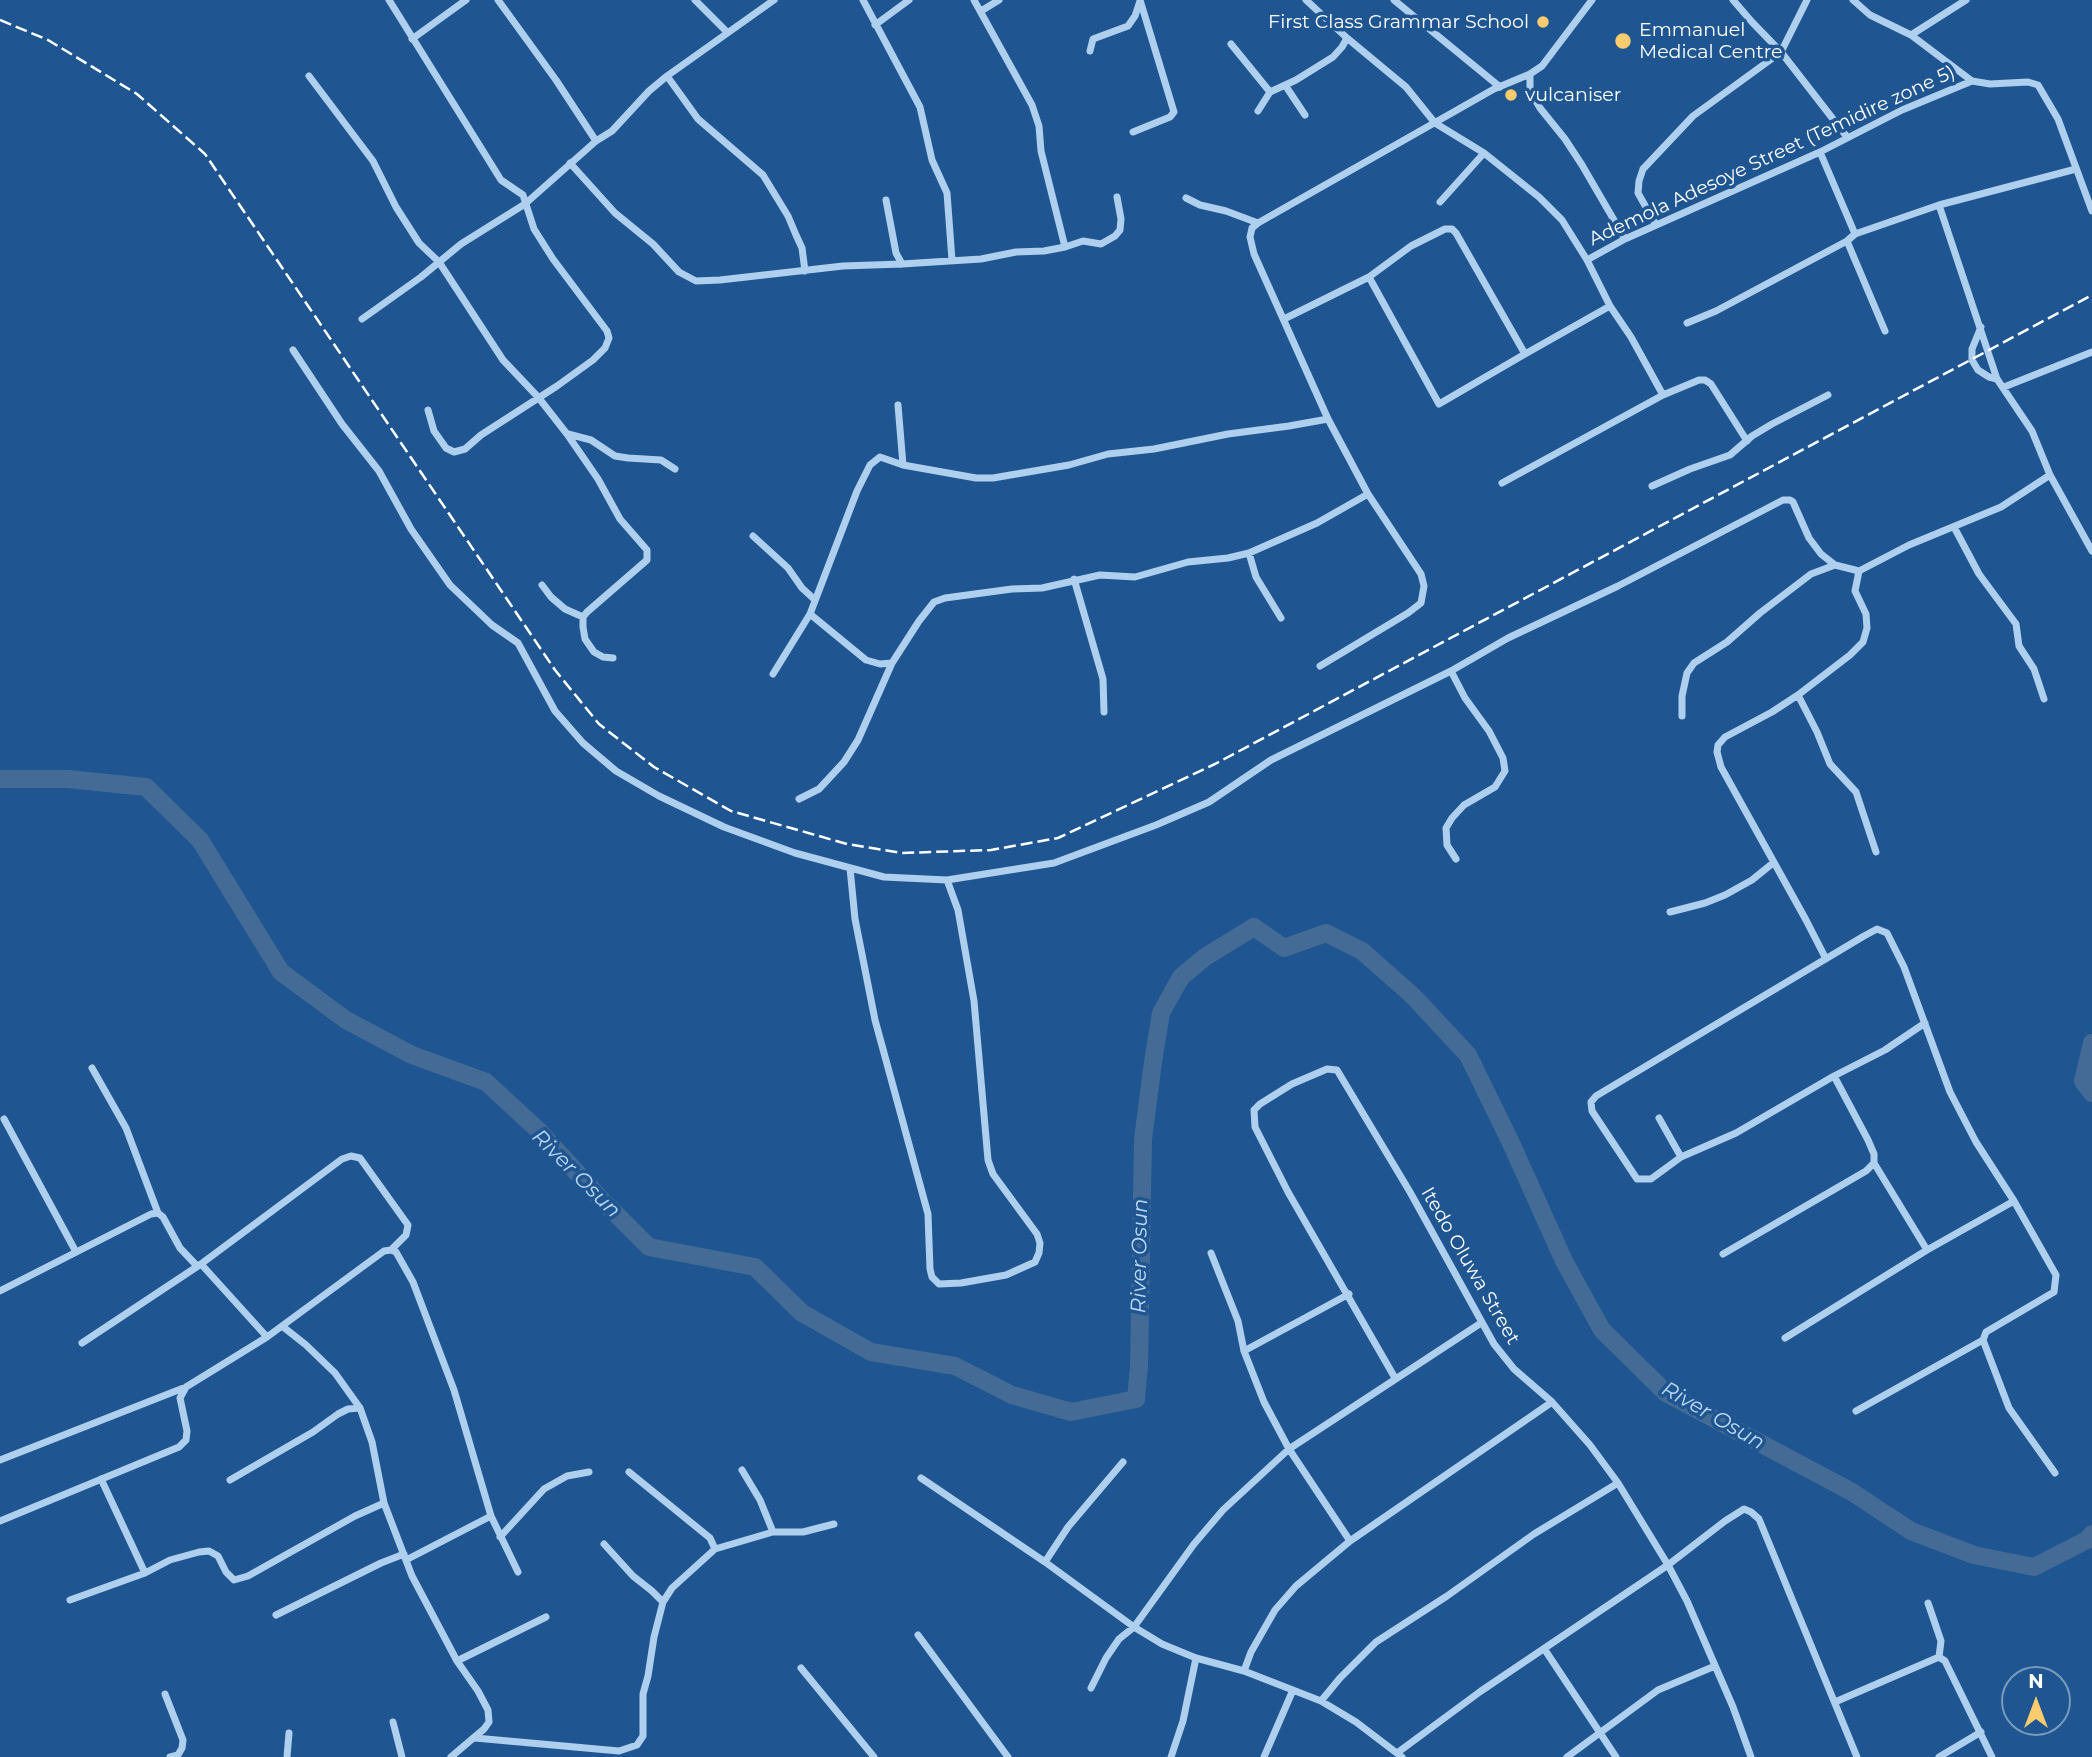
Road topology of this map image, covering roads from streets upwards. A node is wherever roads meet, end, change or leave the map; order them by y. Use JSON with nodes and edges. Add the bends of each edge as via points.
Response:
{"nodes":[{"id":1,"x":389,"y":0,"type":"edge"},
{"id":2,"x":466,"y":0,"type":"edge"},
{"id":3,"x":498,"y":0,"type":"edge"},
{"id":4,"x":695,"y":0,"type":"edge"},
{"id":5,"x":774,"y":0,"type":"edge"},
{"id":6,"x":863,"y":0,"type":"edge"},
{"id":7,"x":909,"y":0,"type":"edge"},
{"id":8,"x":974,"y":0,"type":"edge"},
{"id":9,"x":999,"y":0,"type":"edge"},
{"id":10,"x":1140,"y":0,"type":"edge"},
{"id":11,"x":1306,"y":0,"type":"edge"},
{"id":12,"x":1394,"y":0,"type":"edge"},
{"id":13,"x":1592,"y":0,"type":"edge"},
{"id":14,"x":1733,"y":0,"type":"edge"},
{"id":15,"x":1807,"y":0,"type":"edge"},
{"id":16,"x":1853,"y":0,"type":"edge"},
{"id":17,"x":1966,"y":0,"type":"edge"},
{"id":18,"x":981,"y":11,"type":"junction"},
{"id":19,"x":875,"y":25,"type":"junction"},
{"id":20,"x":727,"y":32,"type":"junction"},
{"id":21,"x":1911,"y":35,"type":"junction"},
{"id":22,"x":1347,"y":38,"type":"junction"},
{"id":23,"x":412,"y":39,"type":"junction"},
{"id":24,"x":1231,"y":44,"type":"dead end"},
{"id":25,"x":1090,"y":51,"type":"dead end"},
{"id":26,"x":1781,"y":52,"type":"junction"},
{"id":27,"x":1530,"y":74,"type":"junction"},
{"id":28,"x":309,"y":76,"type":"dead end"},
{"id":29,"x":667,"y":76,"type":"junction"},
{"id":30,"x":1972,"y":81,"type":"junction"},
{"id":31,"x":1285,"y":85,"type":"junction"},
{"id":32,"x":1500,"y":87,"type":"junction"},
{"id":33,"x":1270,"y":92,"type":"junction"},
{"id":34,"x":1258,"y":111,"type":"dead end"},
{"id":35,"x":1304,"y":115,"type":"dead end"},
{"id":36,"x":1435,"y":123,"type":"junction"},
{"id":37,"x":1133,"y":132,"type":"dead end"},
{"id":38,"x":1847,"y":137,"type":"junction"},
{"id":39,"x":596,"y":141,"type":"junction"},
{"id":40,"x":1820,"y":152,"type":"junction"},
{"id":41,"x":1484,"y":153,"type":"junction"},
{"id":42,"x":570,"y":163,"type":"junction"},
{"id":43,"x":2076,"y":169,"type":"junction"},
{"id":44,"x":1117,"y":197,"type":"dead end"},
{"id":45,"x":1186,"y":198,"type":"dead end"},
{"id":46,"x":886,"y":200,"type":"dead end"},
{"id":47,"x":1440,"y":202,"type":"dead end"},
{"id":48,"x":525,"y":204,"type":"junction"},
{"id":49,"x":1939,"y":205,"type":"junction"},
{"id":50,"x":2092,"y":211,"type":"edge"},
{"id":51,"x":1258,"y":223,"type":"junction"},
{"id":52,"x":1656,"y":225,"type":"junction"},
{"id":53,"x":1855,"y":234,"type":"junction"},
{"id":54,"x":1625,"y":239,"type":"junction"},
{"id":55,"x":1847,"y":241,"type":"junction"},
{"id":56,"x":1065,"y":247,"type":"junction"},
{"id":57,"x":952,"y":260,"type":"junction"},
{"id":58,"x":1587,"y":260,"type":"junction"},
{"id":59,"x":439,"y":262,"type":"junction"},
{"id":60,"x":902,"y":264,"type":"junction"},
{"id":61,"x":805,"y":271,"type":"junction"},
{"id":62,"x":1369,"y":277,"type":"junction"},
{"id":63,"x":1610,"y":306,"type":"junction"},
{"id":64,"x":362,"y":320,"type":"dead end"},
{"id":65,"x":1284,"y":320,"type":"junction"},
{"id":66,"x":1687,"y":323,"type":"dead end"},
{"id":67,"x":1981,"y":327,"type":"junction"},
{"id":68,"x":1885,"y":331,"type":"dead end"},
{"id":69,"x":293,"y":350,"type":"dead end"},
{"id":70,"x":2092,"y":352,"type":"edge"},
{"id":71,"x":1525,"y":354,"type":"junction"},
{"id":72,"x":1997,"y":379,"type":"junction"},
{"id":73,"x":2004,"y":387,"type":"junction"},
{"id":74,"x":1662,"y":395,"type":"junction"},
{"id":75,"x":1828,"y":395,"type":"dead end"},
{"id":76,"x":538,"y":397,"type":"junction"},
{"id":77,"x":898,"y":405,"type":"dead end"},
{"id":78,"x":428,"y":410,"type":"dead end"},
{"id":79,"x":1328,"y":418,"type":"junction"},
{"id":80,"x":567,"y":434,"type":"junction"},
{"id":81,"x":1747,"y":442,"type":"junction"},
{"id":82,"x":903,"y":465,"type":"junction"},
{"id":83,"x":675,"y":469,"type":"dead end"},
{"id":84,"x":2050,"y":475,"type":"junction"},
{"id":85,"x":1502,"y":483,"type":"dead end"},
{"id":86,"x":1652,"y":486,"type":"dead end"},
{"id":87,"x":1368,"y":494,"type":"junction"},
{"id":88,"x":1954,"y":527,"type":"junction"},
{"id":89,"x":753,"y":536,"type":"dead end"},
{"id":90,"x":2092,"y":551,"type":"edge"},
{"id":91,"x":1248,"y":553,"type":"junction"},
{"id":92,"x":1835,"y":565,"type":"junction"},
{"id":93,"x":1859,"y":572,"type":"junction"},
{"id":94,"x":1074,"y":579,"type":"junction"},
{"id":95,"x":542,"y":585,"type":"dead end"},
{"id":96,"x":814,"y":599,"type":"junction"},
{"id":97,"x":810,"y":614,"type":"junction"},
{"id":98,"x":583,"y":617,"type":"junction"},
{"id":99,"x":1281,"y":618,"type":"dead end"},
{"id":100,"x":613,"y":657,"type":"dead end"},
{"id":101,"x":892,"y":663,"type":"junction"},
{"id":102,"x":1320,"y":666,"type":"dead end"},
{"id":103,"x":1451,"y":671,"type":"junction"},
{"id":104,"x":773,"y":674,"type":"dead end"},
{"id":105,"x":1798,"y":695,"type":"junction"},
{"id":106,"x":2044,"y":699,"type":"dead end"},
{"id":107,"x":1104,"y":712,"type":"dead end"},
{"id":108,"x":1682,"y":716,"type":"dead end"},
{"id":109,"x":799,"y":799,"type":"dead end"},
{"id":110,"x":1876,"y":852,"type":"dead end"},
{"id":111,"x":1456,"y":859,"type":"dead end"},
{"id":112,"x":1773,"y":863,"type":"junction"},
{"id":113,"x":850,"y":868,"type":"junction"},
{"id":114,"x":947,"y":880,"type":"junction"},
{"id":115,"x":1670,"y":912,"type":"dead end"},
{"id":116,"x":1826,"y":959,"type":"junction"},
{"id":117,"x":1925,"y":1023,"type":"junction"},
{"id":118,"x":92,"y":1068,"type":"dead end"},
{"id":119,"x":1834,"y":1076,"type":"junction"},
{"id":120,"x":1659,"y":1118,"type":"dead end"},
{"id":121,"x":4,"y":1119,"type":"dead end"},
{"id":122,"x":1681,"y":1157,"type":"junction"},
{"id":123,"x":1874,"y":1163,"type":"junction"},
{"id":124,"x":2014,"y":1201,"type":"junction"},
{"id":125,"x":158,"y":1213,"type":"junction"},
{"id":126,"x":391,"y":1250,"type":"junction"},
{"id":127,"x":1927,"y":1250,"type":"junction"},
{"id":128,"x":76,"y":1252,"type":"junction"},
{"id":129,"x":1211,"y":1253,"type":"dead end"},
{"id":130,"x":1723,"y":1254,"type":"dead end"},
{"id":131,"x":199,"y":1265,"type":"junction"},
{"id":132,"x":0,"y":1291,"type":"edge"},
{"id":133,"x":1349,"y":1294,"type":"junction"},
{"id":134,"x":1481,"y":1323,"type":"junction"},
{"id":135,"x":282,"y":1326,"type":"junction"},
{"id":136,"x":267,"y":1337,"type":"junction"},
{"id":137,"x":1784,"y":1338,"type":"dead end"},
{"id":138,"x":1983,"y":1340,"type":"junction"},
{"id":139,"x":82,"y":1343,"type":"dead end"},
{"id":140,"x":1244,"y":1351,"type":"junction"},
{"id":141,"x":1395,"y":1378,"type":"junction"},
{"id":142,"x":186,"y":1387,"type":"junction"},
{"id":143,"x":1552,"y":1402,"type":"junction"},
{"id":144,"x":360,"y":1408,"type":"junction"},
{"id":145,"x":1856,"y":1411,"type":"dead end"},
{"id":146,"x":1289,"y":1449,"type":"junction"},
{"id":147,"x":0,"y":1460,"type":"edge"},
{"id":148,"x":1123,"y":1462,"type":"dead end"},
{"id":149,"x":742,"y":1470,"type":"dead end"},
{"id":150,"x":589,"y":1472,"type":"dead end"},
{"id":151,"x":629,"y":1472,"type":"dead end"},
{"id":152,"x":2055,"y":1473,"type":"dead end"},
{"id":153,"x":921,"y":1478,"type":"dead end"},
{"id":154,"x":101,"y":1479,"type":"junction"},
{"id":155,"x":230,"y":1480,"type":"dead end"},
{"id":156,"x":1618,"y":1483,"type":"junction"},
{"id":157,"x":384,"y":1503,"type":"junction"},
{"id":158,"x":491,"y":1516,"type":"junction"},
{"id":159,"x":0,"y":1521,"type":"edge"},
{"id":160,"x":834,"y":1524,"type":"dead end"},
{"id":161,"x":774,"y":1532,"type":"junction"},
{"id":162,"x":500,"y":1537,"type":"junction"},
{"id":163,"x":1350,"y":1541,"type":"junction"},
{"id":164,"x":604,"y":1544,"type":"dead end"},
{"id":165,"x":715,"y":1549,"type":"junction"},
{"id":166,"x":405,"y":1557,"type":"junction"},
{"id":167,"x":1045,"y":1562,"type":"junction"},
{"id":168,"x":1668,"y":1565,"type":"junction"},
{"id":169,"x":518,"y":1572,"type":"dead end"},
{"id":170,"x":145,"y":1573,"type":"junction"},
{"id":171,"x":70,"y":1600,"type":"dead end"},
{"id":172,"x":663,"y":1602,"type":"junction"},
{"id":173,"x":1928,"y":1603,"type":"dead end"},
{"id":174,"x":276,"y":1615,"type":"dead end"},
{"id":175,"x":546,"y":1617,"type":"dead end"},
{"id":176,"x":1134,"y":1627,"type":"junction"},
{"id":177,"x":918,"y":1635,"type":"dead end"},
{"id":178,"x":1545,"y":1650,"type":"junction"},
{"id":179,"x":1939,"y":1657,"type":"junction"},
{"id":180,"x":1196,"y":1658,"type":"junction"},
{"id":181,"x":457,"y":1661,"type":"junction"},
{"id":182,"x":1715,"y":1666,"type":"junction"},
{"id":183,"x":801,"y":1668,"type":"dead end"},
{"id":184,"x":1244,"y":1671,"type":"junction"},
{"id":185,"x":1091,"y":1688,"type":"dead end"},
{"id":186,"x":1293,"y":1690,"type":"junction"},
{"id":187,"x":165,"y":1694,"type":"dead end"},
{"id":188,"x":1321,"y":1701,"type":"junction"},
{"id":189,"x":1835,"y":1702,"type":"junction"},
{"id":190,"x":393,"y":1722,"type":"dead end"},
{"id":191,"x":1981,"y":1732,"type":"junction"},
{"id":192,"x":289,"y":1733,"type":"dead end"},
{"id":193,"x":1600,"y":1733,"type":"junction"},
{"id":194,"x":475,"y":1738,"type":"junction"},
{"id":195,"x":1399,"y":1755,"type":"edge"},
{"id":196,"x":170,"y":1757,"type":"edge"},
{"id":197,"x":287,"y":1757,"type":"edge"},
{"id":198,"x":402,"y":1757,"type":"edge"},
{"id":199,"x":451,"y":1757,"type":"edge"},
{"id":200,"x":874,"y":1757,"type":"edge"},
{"id":201,"x":1008,"y":1757,"type":"edge"},
{"id":202,"x":1171,"y":1757,"type":"edge"},
{"id":203,"x":1264,"y":1757,"type":"edge"},
{"id":204,"x":1567,"y":1757,"type":"edge"},
{"id":205,"x":1616,"y":1757,"type":"edge"},
{"id":206,"x":1751,"y":1757,"type":"edge"},
{"id":207,"x":1857,"y":1757,"type":"edge"},
{"id":208,"x":1939,"y":1757,"type":"edge"},
{"id":209,"x":1992,"y":1757,"type":"edge"}],
"edges":[{"from":1,"to":23,"type":"street"},
{"from":2,"to":23,"type":"street"},
{"from":3,"to":39,"type":"street"},
{"from":4,"to":20,"type":"street"},
{"from":5,"to":20,"type":"street"},
{"from":6,"to":19,"type":"street"},
{"from":7,"to":19,"type":"street"},
{"from":8,"to":18,"type":"street"},
{"from":9,"to":18,"type":"street"},
{"from":10,"to":25,"type":"street","via":[[1128,26],[1093,39]]},
{"from":10,"to":37,"type":"street","via":[[1174,112]]},
{"from":11,"to":22,"type":"street"},
{"from":12,"to":32,"type":"street"},
{"from":13,"to":27,"type":"street","via":[[1553,54]]},
{"from":14,"to":26,"type":"street"},
{"from":15,"to":26,"type":"street"},
{"from":16,"to":21,"type":"street","via":[[1870,15]]},
{"from":17,"to":21,"type":"street"},
{"from":18,"to":56,"type":"street","via":[[1040,126],[1041,150]]},
{"from":19,"to":57,"type":"street","via":[[920,107],[932,160],[947,193]]},
{"from":20,"to":29,"type":"street"},
{"from":21,"to":30,"type":"street"},
{"from":22,"to":31,"type":"street","via":[[1333,57]]},
{"from":22,"to":36,"type":"street","via":[[1406,87]]},
{"from":23,"to":48,"type":"street","via":[[501,180],[523,195]]},
{"from":24,"to":33,"type":"street"},
{"from":26,"to":38,"type":"street"},
{"from":26,"to":52,"type":"street","via":[[1693,116],[1643,169],[1638,193]]},
{"from":27,"to":32,"type":"street"},
{"from":27,"to":54,"type":"street","via":[[1531,91],[1540,108],[1582,165]]},
{"from":28,"to":59,"type":"street","via":[[373,161],[419,243]]},
{"from":29,"to":39,"type":"street"},
{"from":29,"to":61,"type":"street","via":[[698,119],[763,175],[802,248]]},
{"from":30,"to":38,"type":"street","name":"Ademola Adesoye Street (Temidire zone 5)"},
{"from":30,"to":43,"type":"street","via":[[2038,85],[2058,118]]},
{"from":31,"to":33,"type":"street"},
{"from":31,"to":35,"type":"street"},
{"from":32,"to":36,"type":"street"},
{"from":33,"to":34,"type":"street"},
{"from":36,"to":41,"type":"street"},
{"from":36,"to":51,"type":"street"},
{"from":38,"to":40,"type":"street","name":"Ademola Adesoye Street (Temidire zone 5)"},
{"from":39,"to":42,"type":"street"},
{"from":40,"to":52,"type":"street","name":"Ademola Adesoye Street (Temidire zone 5)"},
{"from":40,"to":53,"type":"street"},
{"from":41,"to":47,"type":"street"},
{"from":41,"to":58,"type":"street","via":[[1562,220]]},
{"from":42,"to":48,"type":"street"},
{"from":42,"to":61,"type":"street","via":[[679,272],[696,281]]},
{"from":43,"to":49,"type":"street"},
{"from":43,"to":50,"type":"street"},
{"from":44,"to":56,"type":"street","via":[[1121,219],[1115,236],[1101,244],[1083,241]]},
{"from":45,"to":51,"type":"street"},
{"from":46,"to":60,"type":"street"},
{"from":48,"to":59,"type":"street"},
{"from":48,"to":76,"type":"street","via":[[534,229],[609,338],[593,360]]},
{"from":49,"to":53,"type":"street"},
{"from":49,"to":67,"type":"street"},
{"from":51,"to":65,"type":"street","via":[[1250,237],[1254,254]]},
{"from":52,"to":54,"type":"street","name":"Ademola Adesoye Street (Temidire zone 5)"},
{"from":53,"to":55,"type":"street"},
{"from":54,"to":58,"type":"street","name":"Ademola Adesoye Street (Temidire zone 5)"},
{"from":55,"to":66,"type":"street"},
{"from":55,"to":68,"type":"street"},
{"from":56,"to":57,"type":"street"},
{"from":57,"to":60,"type":"street"},
{"from":58,"to":63,"type":"street"},
{"from":59,"to":64,"type":"street"},
{"from":59,"to":76,"type":"street","via":[[503,360]]},
{"from":60,"to":61,"type":"street"},
{"from":62,"to":65,"type":"street"},
{"from":62,"to":71,"type":"street","via":[[1411,246],[1440,230],[1452,229]]},
{"from":62,"to":71,"type":"street","via":[[1439,404]]},
{"from":63,"to":71,"type":"street"},
{"from":63,"to":74,"type":"street"},
{"from":65,"to":79,"type":"street"},
{"from":67,"to":72,"type":"street"},
{"from":67,"to":72,"type":"street","via":[[1972,360],[1978,370]]},
{"from":69,"to":113,"type":"street","via":[[379,471],[450,585],[518,643],[555,711],[583,743],[616,771],[713,822],[794,853]]},
{"from":70,"to":73,"type":"street"},
{"from":72,"to":73,"type":"street"},
{"from":73,"to":84,"type":"street","via":[[2032,432]]},
{"from":74,"to":81,"type":"street","via":[[1706,380]]},
{"from":74,"to":85,"type":"street"},
{"from":75,"to":81,"type":"street"},
{"from":76,"to":78,"type":"street","via":[[465,449],[454,452],[440,440]]},
{"from":76,"to":80,"type":"street"},
{"from":77,"to":82,"type":"street"},
{"from":79,"to":82,"type":"street","via":[[993,478]]},
{"from":79,"to":87,"type":"street"},
{"from":80,"to":83,"type":"street","via":[[591,440],[615,456],[661,460]]},
{"from":80,"to":98,"type":"street","via":[[648,555]]},
{"from":81,"to":86,"type":"street","via":[[1730,455]]},
{"from":82,"to":96,"type":"street","via":[[880,457],[870,465]]},
{"from":84,"to":88,"type":"street","via":[[2001,507]]},
{"from":84,"to":90,"type":"street"},
{"from":87,"to":91,"type":"street","via":[[1317,523]]},
{"from":87,"to":102,"type":"street","via":[[1421,575],[1421,603]]},
{"from":88,"to":93,"type":"street"},
{"from":88,"to":106,"type":"street","via":[[1979,575],[2016,624],[2018,646],[2034,669]]},
{"from":89,"to":96,"type":"street"},
{"from":91,"to":94,"type":"street","via":[[1188,562],[1135,577]]},
{"from":91,"to":99,"type":"street","via":[[1256,577]]},
{"from":92,"to":93,"type":"street"},
{"from":92,"to":103,"type":"street","via":[[1809,538],[1793,502],[1783,500]]},
{"from":92,"to":108,"type":"street","via":[[1811,574],[1694,663],[1682,696]]},
{"from":93,"to":105,"type":"street","via":[[1855,591],[1866,614],[1863,642]]},
{"from":94,"to":101,"type":"street","via":[[1042,588],[934,602]]},
{"from":94,"to":107,"type":"street","via":[[1103,679]]},
{"from":95,"to":98,"type":"street","via":[[565,609]]},
{"from":96,"to":97,"type":"street"},
{"from":97,"to":101,"type":"street","via":[[866,660]]},
{"from":97,"to":104,"type":"street"},
{"from":98,"to":100,"type":"street","via":[[585,639],[594,652]]},
{"from":101,"to":109,"type":"street","via":[[844,762],[819,789]]},
{"from":103,"to":111,"type":"street","via":[[1489,731],[1505,771],[1495,788],[1464,804],[1446,828],[1447,845]]},
{"from":103,"to":114,"type":"street","via":[[1271,760],[1209,802],[1156,825],[1054,863]]},
{"from":105,"to":110,"type":"street","via":[[1830,764],[1856,792]]},
{"from":105,"to":112,"type":"street","via":[[1718,745],[1721,768]]},
{"from":112,"to":115,"type":"street","via":[[1725,895]]},
{"from":112,"to":116,"type":"street"},
{"from":113,"to":114,"type":"street","via":[[884,877]]},
{"from":113,"to":114,"type":"street","via":[[875,1020],[928,1214],[930,1269],[939,1284],[1006,1275],[1035,1262],[1040,1243],[988,1160],[974,1001],[958,910]]},
{"from":116,"to":117,"type":"street","via":[[1877,929],[1887,933]]},
{"from":116,"to":122,"type":"street","via":[[1591,1102],[1592,1111],[1637,1179],[1651,1179]]},
{"from":117,"to":119,"type":"street"},
{"from":117,"to":124,"type":"street","via":[[1950,1092]]},
{"from":118,"to":125,"type":"street","via":[[126,1128]]},
{"from":119,"to":122,"type":"street","via":[[1736,1133]]},
{"from":119,"to":123,"type":"street","via":[[1868,1140]]},
{"from":120,"to":122,"type":"street"},
{"from":121,"to":128,"type":"street"},
{"from":123,"to":127,"type":"street"},
{"from":123,"to":130,"type":"street"},
{"from":124,"to":127,"type":"street"},
{"from":124,"to":138,"type":"street","via":[[2056,1275],[2056,1286],[2054,1292],[1986,1332]]},
{"from":125,"to":128,"type":"street"},
{"from":125,"to":131,"type":"street","via":[[180,1248]]},
{"from":126,"to":131,"type":"street","via":[[406,1235],[408,1225],[360,1158],[351,1156]]},
{"from":126,"to":135,"type":"street"},
{"from":126,"to":158,"type":"street","via":[[397,1252],[413,1282],[454,1390]]},
{"from":127,"to":137,"type":"street"},
{"from":128,"to":132,"type":"street"},
{"from":129,"to":140,"type":"street","via":[[1238,1321]]},
{"from":131,"to":136,"type":"street"},
{"from":131,"to":139,"type":"street"},
{"from":133,"to":134,"type":"street","name":"Itedo Oluwa Street","via":[[1283,1181],[1253,1117],[1260,1104],[1327,1069],[1337,1070]]},
{"from":133,"to":140,"type":"street"},
{"from":133,"to":141,"type":"street"},
{"from":134,"to":141,"type":"street"},
{"from":134,"to":143,"type":"street","name":"Itedo Oluwa Street","via":[[1514,1369]]},
{"from":135,"to":136,"type":"street"},
{"from":135,"to":144,"type":"street","via":[[335,1373]]},
{"from":136,"to":142,"type":"street"},
{"from":138,"to":145,"type":"street"},
{"from":138,"to":152,"type":"street","via":[[2009,1408]]},
{"from":140,"to":146,"type":"street"},
{"from":141,"to":146,"type":"street"},
{"from":142,"to":147,"type":"street"},
{"from":142,"to":154,"type":"street","via":[[180,1398],[186,1440]]},
{"from":143,"to":156,"type":"street","name":"Itedo Oluwa Street"},
{"from":143,"to":163,"type":"street"},
{"from":144,"to":155,"type":"street","via":[[338,1414]]},
{"from":144,"to":157,"type":"street"},
{"from":146,"to":163,"type":"street"},
{"from":146,"to":176,"type":"street","via":[[1201,1535]]},
{"from":148,"to":167,"type":"street"},
{"from":149,"to":161,"type":"street"},
{"from":150,"to":162,"type":"street","via":[[567,1476],[544,1489]]},
{"from":151,"to":165,"type":"street","via":[[709,1538]]},
{"from":153,"to":167,"type":"street"},
{"from":154,"to":159,"type":"street"},
{"from":154,"to":170,"type":"street"},
{"from":156,"to":168,"type":"street","name":"Itedo Oluwa Street"},
{"from":156,"to":188,"type":"street","via":[[1534,1534],[1376,1642]]},
{"from":157,"to":166,"type":"street"},
{"from":157,"to":170,"type":"street","via":[[248,1576],[234,1580],[218,1556],[209,1551],[170,1560]]},
{"from":158,"to":162,"type":"street"},
{"from":158,"to":166,"type":"street"},
{"from":160,"to":161,"type":"street","via":[[803,1532]]},
{"from":161,"to":165,"type":"street"},
{"from":162,"to":169,"type":"street"},
{"from":163,"to":184,"type":"street","via":[[1275,1610]]},
{"from":164,"to":172,"type":"street"},
{"from":165,"to":172,"type":"street"},
{"from":166,"to":174,"type":"street","via":[[381,1563]]},
{"from":166,"to":181,"type":"street"},
{"from":167,"to":176,"type":"street"},
{"from":168,"to":178,"type":"street"},
{"from":168,"to":182,"type":"street","name":"Itedo Oluwa Street"},
{"from":168,"to":189,"type":"street","via":[[1737,1513],[1751,1512],[1759,1519]]},
{"from":170,"to":171,"type":"street"},
{"from":172,"to":194,"type":"street","via":[[643,1694],[643,1737],[637,1745],[619,1751]]},
{"from":173,"to":179,"type":"street","via":[[1941,1641]]},
{"from":175,"to":181,"type":"street"},
{"from":176,"to":180,"type":"street"},
{"from":176,"to":185,"type":"street","via":[[1119,1639]]},
{"from":177,"to":201,"type":"street"},
{"from":178,"to":193,"type":"street"},
{"from":178,"to":195,"type":"street","via":[[1481,1691]]},
{"from":179,"to":189,"type":"street"},
{"from":179,"to":191,"type":"street"},
{"from":180,"to":184,"type":"street"},
{"from":180,"to":202,"type":"street"},
{"from":181,"to":194,"type":"street","via":[[489,1716]]},
{"from":182,"to":193,"type":"street","via":[[1658,1689]]},
{"from":182,"to":206,"type":"street","name":"Itedo Oluwa Street"},
{"from":183,"to":200,"type":"street"},
{"from":184,"to":186,"type":"street"},
{"from":186,"to":188,"type":"street"},
{"from":186,"to":203,"type":"street"},
{"from":187,"to":196,"type":"street","via":[[183,1740],[178,1755]]},
{"from":188,"to":195,"type":"street"},
{"from":189,"to":207,"type":"street"},
{"from":190,"to":198,"type":"street"},
{"from":191,"to":208,"type":"street"},
{"from":191,"to":209,"type":"street"},
{"from":192,"to":197,"type":"street"},
{"from":193,"to":204,"type":"street"},
{"from":193,"to":205,"type":"street"},
{"from":194,"to":199,"type":"street"}]}
